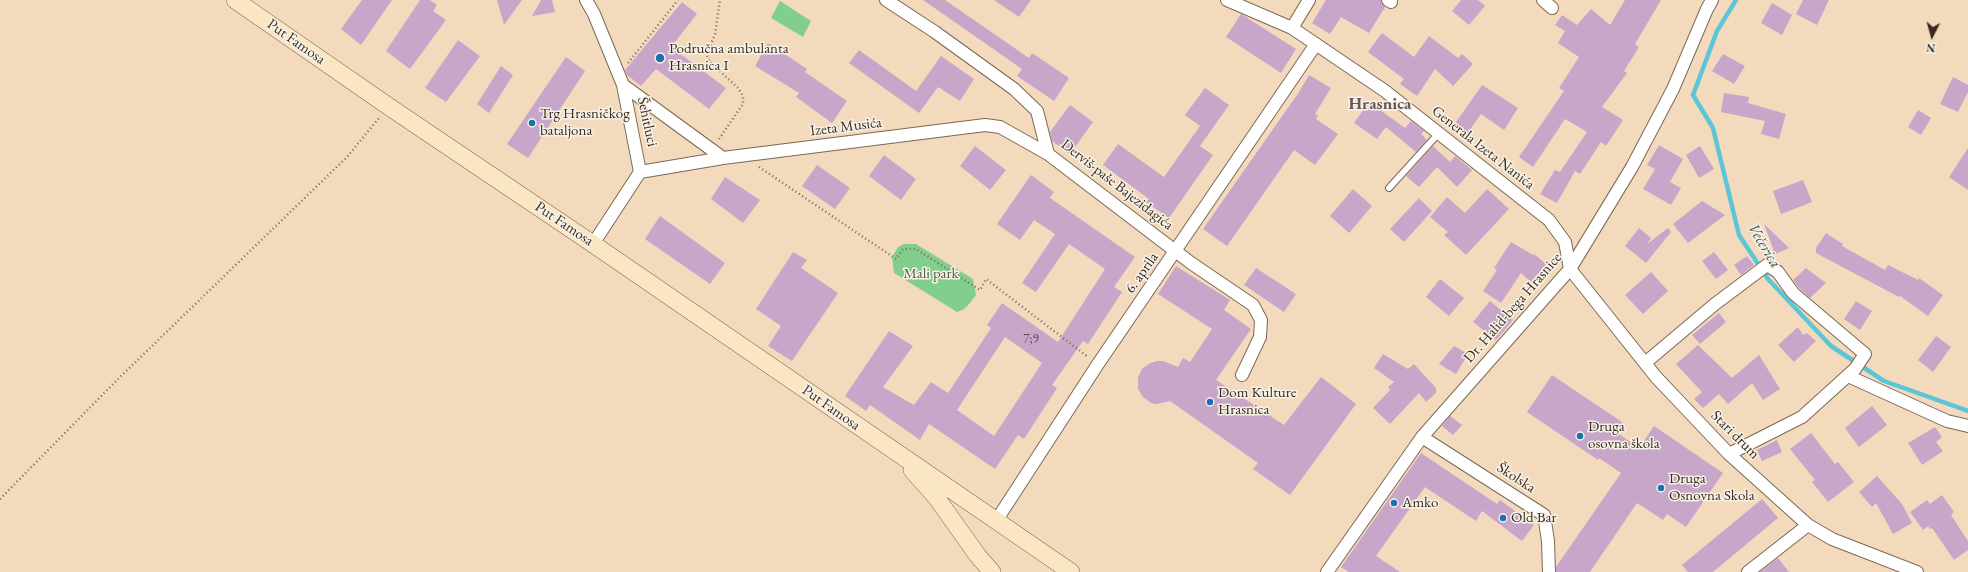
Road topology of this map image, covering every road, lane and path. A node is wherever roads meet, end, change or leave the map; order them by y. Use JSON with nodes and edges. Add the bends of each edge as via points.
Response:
{"nodes":[{"id":1,"x":235,"y":0,"type":"edge"},
{"id":2,"x":586,"y":0,"type":"edge"},
{"id":3,"x":678,"y":0,"type":"edge"},
{"id":4,"x":720,"y":0,"type":"edge"},
{"id":5,"x":886,"y":0,"type":"edge"},
{"id":6,"x":1227,"y":0,"type":"edge"},
{"id":7,"x":1309,"y":0,"type":"edge"},
{"id":8,"x":1712,"y":0,"type":"edge"},
{"id":9,"x":1292,"y":28,"type":"junction"},
{"id":10,"x":1316,"y":44,"type":"junction"},
{"id":11,"x":621,"y":80,"type":"junction"},
{"id":12,"x":388,"y":106,"type":"junction"},
{"id":13,"x":1439,"y":133,"type":"junction"},
{"id":14,"x":712,"y":149,"type":"junction"},
{"id":15,"x":1048,"y":154,"type":"junction"},
{"id":16,"x":743,"y":156,"type":"junction"},
{"id":17,"x":723,"y":158,"type":"junction"},
{"id":18,"x":640,"y":172,"type":"junction"},
{"id":19,"x":1389,"y":188,"type":"dead end"},
{"id":20,"x":593,"y":244,"type":"junction"},
{"id":21,"x":1176,"y":252,"type":"junction"},
{"id":22,"x":1570,"y":269,"type":"junction"},
{"id":23,"x":1645,"y":363,"type":"junction"},
{"id":24,"x":1098,"y":364,"type":"junction"},
{"id":25,"x":1851,"y":372,"type":"junction"},
{"id":26,"x":1242,"y":375,"type":"dead end"},
{"id":27,"x":1968,"y":426,"type":"edge"},
{"id":28,"x":1422,"y":437,"type":"junction"},
{"id":29,"x":893,"y":449,"type":"junction"},
{"id":30,"x":1729,"y":454,"type":"junction"},
{"id":31,"x":0,"y":499,"type":"edge"},
{"id":32,"x":996,"y":521,"type":"junction"},
{"id":33,"x":1808,"y":525,"type":"junction"},
{"id":34,"x":992,"y":572,"type":"edge"},
{"id":35,"x":1071,"y":572,"type":"edge"},
{"id":36,"x":1327,"y":572,"type":"edge"},
{"id":37,"x":1549,"y":572,"type":"edge"},
{"id":38,"x":1748,"y":572,"type":"edge"},
{"id":39,"x":1917,"y":572,"type":"edge"}],
"edges":[{"from":1,"to":12,"type":"main road","name":"Put Famosa"},
{"from":2,"to":11,"type":"street","name":"Šehitluci"},
{"from":3,"to":11,"type":"path"},
{"from":4,"to":14,"type":"path","via":[[715,34],[707,55],[709,61],[738,88],[743,96],[743,104]]},
{"from":5,"to":15,"type":"street","name":"Derviš-paše Bajezidagića","via":[[1008,84],[1033,106],[1038,111]]},
{"from":6,"to":9,"type":"street","name":"Generala Izeta Nanića"},
{"from":7,"to":9,"type":"street"},
{"from":8,"to":22,"type":"street","name":"Dr. Halid-bega Hrasnice","via":[[1673,89],[1632,168]]},
{"from":9,"to":10,"type":"street","name":"Generala Izeta Nanića"},
{"from":10,"to":13,"type":"street","name":"Generala Izeta Nanića","via":[[1385,91]]},
{"from":10,"to":21,"type":"street","name":"6. aprila"},
{"from":11,"to":14,"type":"street"},
{"from":11,"to":18,"type":"street","name":"Šehitluci"},
{"from":12,"to":20,"type":"main road","name":"Put Famosa"},
{"from":12,"to":31,"type":"path","via":[[347,157],[117,380]]},
{"from":13,"to":19,"type":"lane"},
{"from":13,"to":22,"type":"street","name":"Generala Izeta Nanića","via":[[1549,220],[1565,242]]},
{"from":14,"to":17,"type":"street"},
{"from":15,"to":16,"type":"street","name":"Izeta Musića","via":[[992,125]]},
{"from":15,"to":21,"type":"street","name":"Derviš-paše Bajezidagića"},
{"from":16,"to":17,"type":"street","name":"Izeta Musića"},
{"from":16,"to":24,"type":"path","via":[[896,259],[903,249],[916,249],[980,290],[986,279]]},
{"from":17,"to":18,"type":"street","name":"Izeta Musića"},
{"from":18,"to":20,"type":"street"},
{"from":20,"to":29,"type":"main road","name":"Put Famosa"},
{"from":21,"to":24,"type":"street","name":"6. aprila"},
{"from":21,"to":26,"type":"street","name":"Derviš-paše Bajezidagića","via":[[1253,305],[1261,320],[1260,337]]},
{"from":22,"to":23,"type":"street","name":"Stari drum"},
{"from":22,"to":28,"type":"street","name":"Dr. Halid-bega Hrasnice"},
{"from":23,"to":25,"type":"street","via":[[1715,304],[1767,265],[1778,272],[1793,293],[1865,354]]},
{"from":23,"to":30,"type":"street","name":"Stari drum"},
{"from":24,"to":32,"type":"street","name":"6. aprila"},
{"from":25,"to":27,"type":"street","via":[[1947,421]]},
{"from":25,"to":30,"type":"street","via":[[1802,417]]},
{"from":28,"to":36,"type":"street","name":"Dr. Halid-bega Hrasnice"},
{"from":28,"to":37,"type":"street","name":"Školska","via":[[1544,515]]},
{"from":29,"to":32,"type":"main road","name":"Put Famosa"},
{"from":29,"to":34,"type":"main road","name":"Put Famosa","via":[[936,497]]},
{"from":30,"to":33,"type":"street","name":"Stari drum"},
{"from":32,"to":35,"type":"main road","name":"Put Famosa"},
{"from":33,"to":38,"type":"street"},
{"from":33,"to":39,"type":"street","name":"Stari drum","via":[[1832,539]]}]}
